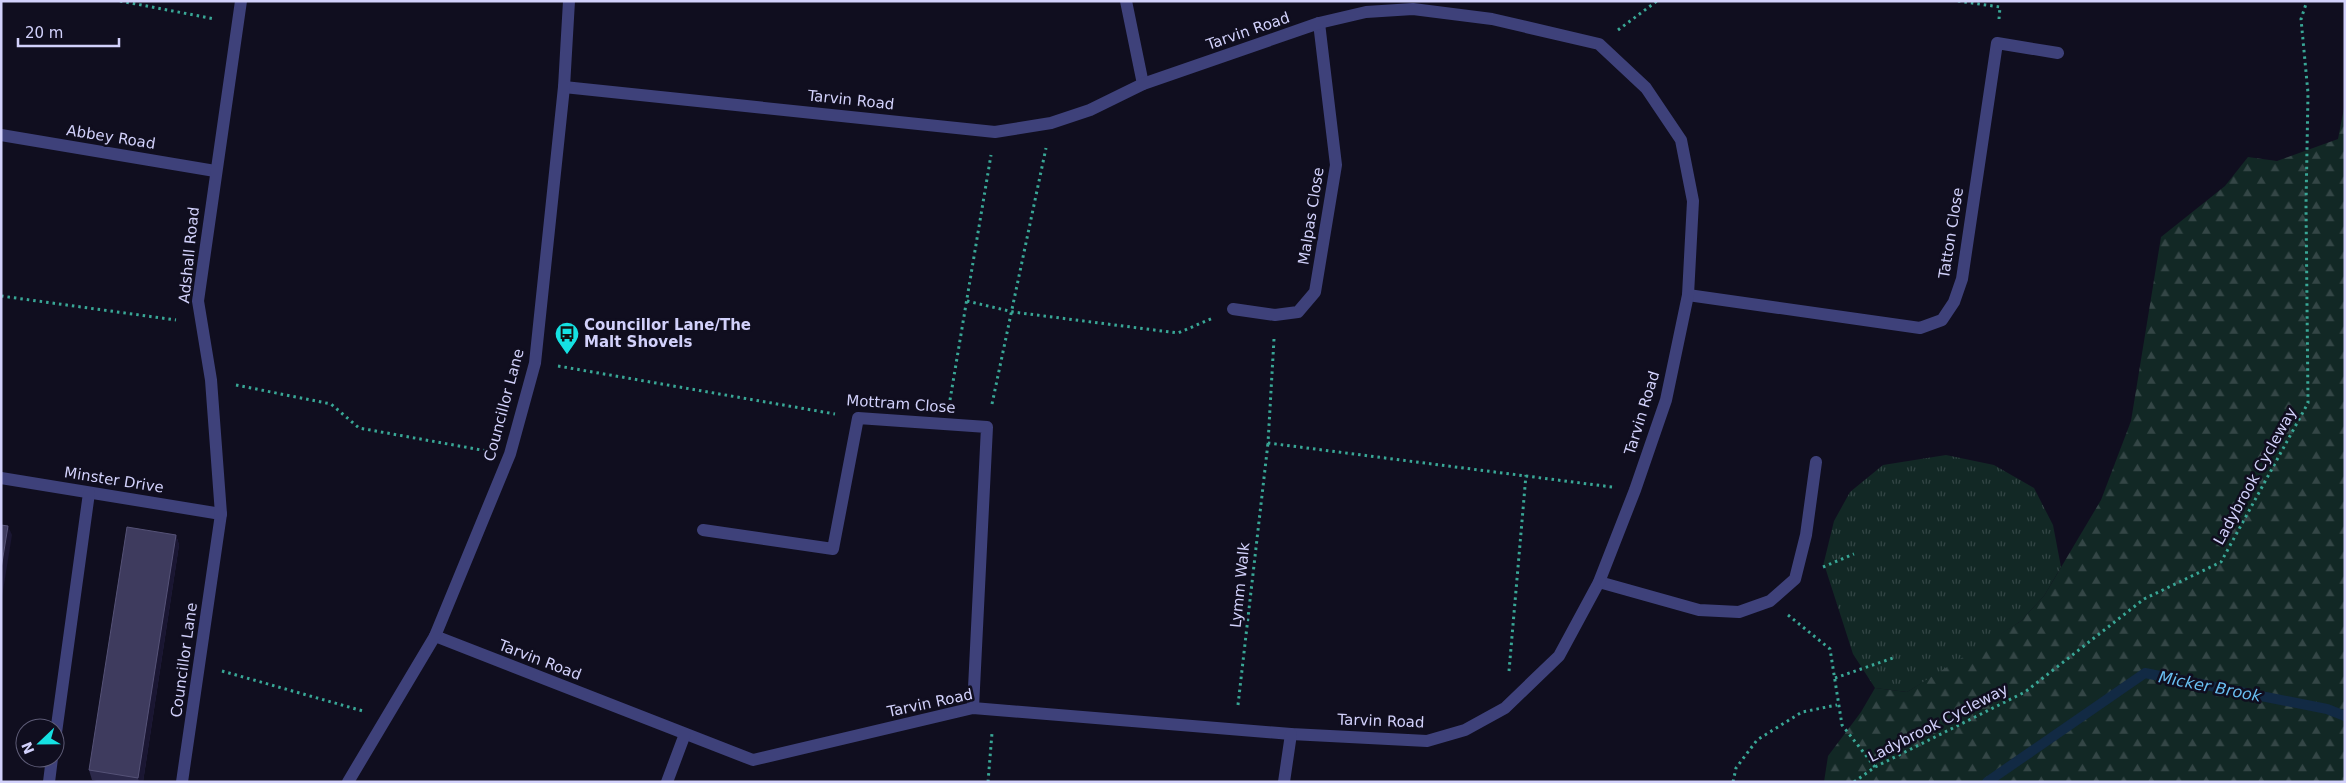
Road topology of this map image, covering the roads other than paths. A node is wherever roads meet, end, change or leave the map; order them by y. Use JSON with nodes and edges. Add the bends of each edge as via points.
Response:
{"nodes":[{"id":1,"x":242,"y":1,"type":"edge"},
{"id":2,"x":569,"y":1,"type":"edge"},
{"id":3,"x":1126,"y":1,"type":"edge"},
{"id":4,"x":1319,"y":23,"type":"junction"},
{"id":5,"x":2058,"y":53,"type":"dead end"},
{"id":6,"x":1143,"y":84,"type":"junction"},
{"id":7,"x":564,"y":87,"type":"junction"},
{"id":8,"x":1,"y":135,"type":"edge"},
{"id":9,"x":216,"y":170,"type":"junction"},
{"id":10,"x":1688,"y":295,"type":"junction"},
{"id":11,"x":1233,"y":309,"type":"road end"},
{"id":12,"x":1816,"y":462,"type":"dead end"},
{"id":13,"x":1,"y":478,"type":"edge"},
{"id":14,"x":89,"y":493,"type":"junction"},
{"id":15,"x":221,"y":514,"type":"junction"},
{"id":16,"x":704,"y":530,"type":"dead end"},
{"id":17,"x":1599,"y":582,"type":"junction"},
{"id":18,"x":434,"y":636,"type":"junction"},
{"id":19,"x":973,"y":708,"type":"junction"},
{"id":20,"x":58,"y":718,"type":"edge"},
{"id":21,"x":686,"y":734,"type":"junction"},
{"id":22,"x":1291,"y":734,"type":"junction"},
{"id":23,"x":51,"y":768,"type":"edge"},
{"id":24,"x":49,"y":782,"type":"edge"},
{"id":25,"x":182,"y":782,"type":"edge"},
{"id":26,"x":348,"y":782,"type":"edge"},
{"id":27,"x":668,"y":782,"type":"edge"},
{"id":28,"x":1284,"y":782,"type":"edge"}],
"edges":[{"from":1,"to":9,"type":"street","name":"Adshall Road"},
{"from":2,"to":7,"type":"street","name":"Councillor Lane"},
{"from":3,"to":6,"type":"street"},
{"from":4,"to":6,"type":"street","name":"Tarvin Road"},
{"from":4,"to":10,"type":"street","name":"Tarvin Road","via":[[1366,12],[1413,9],[1492,18],[1599,44],[1646,88],[1681,140],[1693,201]]},
{"from":4,"to":11,"type":"street","name":"Malpas Close","via":[[1336,165],[1315,292],[1298,312],[1275,316]]},
{"from":5,"to":10,"type":"street","name":"Tatton Close","via":[[1997,43],[1962,279],[1954,302],[1942,320],[1920,328]]},
{"from":6,"to":7,"type":"street","name":"Tarvin Road","via":[[1090,110],[1051,123],[995,132]]},
{"from":7,"to":18,"type":"street","name":"Councillor Lane","via":[[535,362],[510,454]]},
{"from":8,"to":9,"type":"street","name":"Abbey Road"},
{"from":9,"to":15,"type":"street","name":"Adshall Road","via":[[198,301],[211,380]]},
{"from":10,"to":17,"type":"street","name":"Tarvin Road","via":[[1666,400]]},
{"from":12,"to":17,"type":"street","via":[[1806,535],[1795,579],[1770,601],[1739,612],[1699,610]]},
{"from":13,"to":14,"type":"street","name":"Minster Drive"},
{"from":14,"to":15,"type":"street","name":"Minster Drive"},
{"from":14,"to":20,"type":"street"},
{"from":15,"to":25,"type":"street","name":"Councillor Lane"},
{"from":16,"to":19,"type":"street","name":"Mottram Close","via":[[833,549],[858,418],[987,427]]},
{"from":17,"to":22,"type":"street","name":"Tarvin Road","via":[[1559,656],[1505,708],[1465,730],[1427,741]]},
{"from":18,"to":21,"type":"street","name":"Tarvin Road"},
{"from":18,"to":26,"type":"street","name":"Councillor Lane"},
{"from":19,"to":21,"type":"street","name":"Tarvin Road","via":[[753,760]]},
{"from":19,"to":22,"type":"street","name":"Tarvin Road"},
{"from":21,"to":27,"type":"street"},
{"from":22,"to":28,"type":"street"},
{"from":23,"to":24,"type":"street"}]}
